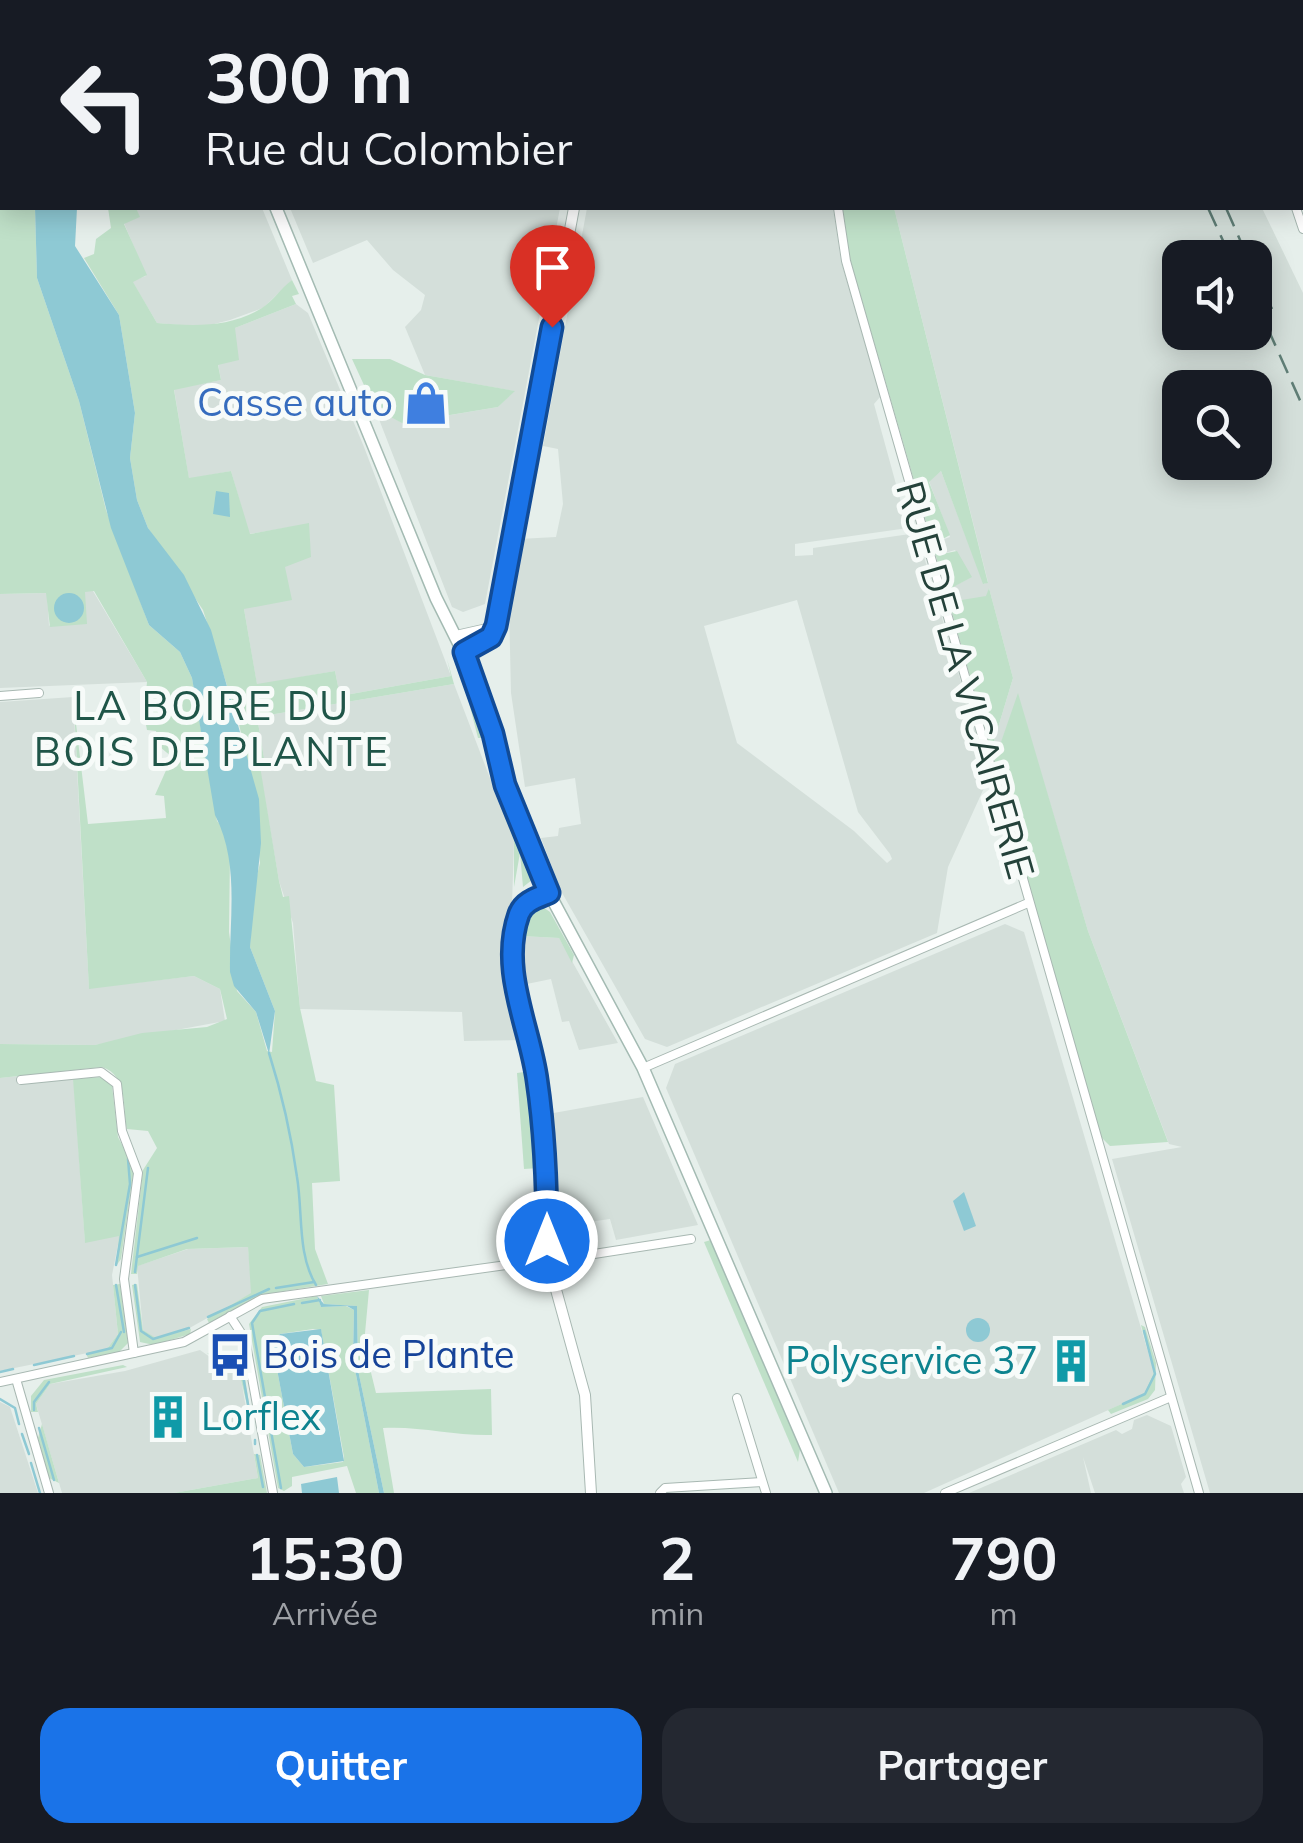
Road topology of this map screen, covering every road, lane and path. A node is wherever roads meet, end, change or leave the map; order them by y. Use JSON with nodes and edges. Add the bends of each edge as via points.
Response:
{"nodes":[{"id":1,"x":277,"y":210,"type":"edge"},
{"id":2,"x":574,"y":210,"type":"edge"},
{"id":3,"x":838,"y":210,"type":"edge"},
{"id":4,"x":501,"y":594,"type":"junction"},
{"id":5,"x":456,"y":636,"type":"junction"},
{"id":6,"x":464,"y":652,"type":"junction"},
{"id":7,"x":38,"y":693,"type":"dead end"},
{"id":8,"x":0,"y":696,"type":"edge"},
{"id":9,"x":547,"y":889,"type":"junction"},
{"id":10,"x":1028,"y":902,"type":"junction"},
{"id":11,"x":643,"y":1068,"type":"junction"},
{"id":12,"x":21,"y":1080,"type":"dead end"},
{"id":13,"x":692,"y":1239,"type":"dead end"},
{"id":14,"x":547,"y":1256,"type":"junction"},
{"id":15,"x":230,"y":1316,"type":"junction"},
{"id":16,"x":134,"y":1353,"type":"junction"},
{"id":17,"x":16,"y":1379,"type":"junction"},
{"id":18,"x":0,"y":1382,"type":"edge"},
{"id":19,"x":1171,"y":1397,"type":"junction"},
{"id":20,"x":737,"y":1398,"type":"dead end"},
{"id":21,"x":762,"y":1482,"type":"junction"},
{"id":22,"x":50,"y":1493,"type":"edge"},
{"id":23,"x":273,"y":1493,"type":"edge"},
{"id":24,"x":592,"y":1493,"type":"edge"},
{"id":25,"x":660,"y":1493,"type":"edge"},
{"id":26,"x":766,"y":1493,"type":"edge"},
{"id":27,"x":826,"y":1493,"type":"edge"},
{"id":28,"x":945,"y":1493,"type":"edge"},
{"id":29,"x":1199,"y":1493,"type":"edge"}],
"edges":[{"from":1,"to":5,"type":"main road"},
{"from":2,"to":4,"type":"street"},
{"from":3,"to":10,"type":"street","name":"RUE DE LA VICAIRERIE","via":[[846,261]]},
{"from":4,"to":5,"type":"street","via":[[491,626]]},
{"from":4,"to":6,"type":"street","via":[[494,632]]},
{"from":5,"to":6,"type":"main road"},
{"from":6,"to":9,"type":"main road","via":[[505,785]]},
{"from":7,"to":8,"type":"street"},
{"from":9,"to":11,"type":"main road"},
{"from":9,"to":14,"type":"street","via":[[523,898],[514,981],[541,1110]]},
{"from":10,"to":11,"type":"street"},
{"from":10,"to":19,"type":"street","name":"RUE DE LA VICAIRERIE"},
{"from":11,"to":27,"type":"main road"},
{"from":12,"to":16,"type":"street","via":[[101,1072],[117,1084],[122,1131],[138,1173],[124,1279]]},
{"from":13,"to":14,"type":"street"},
{"from":14,"to":15,"type":"street","via":[[266,1298]]},
{"from":14,"to":24,"type":"street","via":[[585,1395]]},
{"from":15,"to":16,"type":"street","via":[[184,1342]]},
{"from":15,"to":23,"type":"street","via":[[245,1339]]},
{"from":16,"to":17,"type":"street"},
{"from":17,"to":18,"type":"street"},
{"from":17,"to":22,"type":"street"},
{"from":19,"to":28,"type":"street"},
{"from":19,"to":29,"type":"street","name":"RUE DE LA VICAIRERIE"},
{"from":20,"to":21,"type":"street"},
{"from":21,"to":25,"type":"street"},
{"from":21,"to":26,"type":"street"}]}
